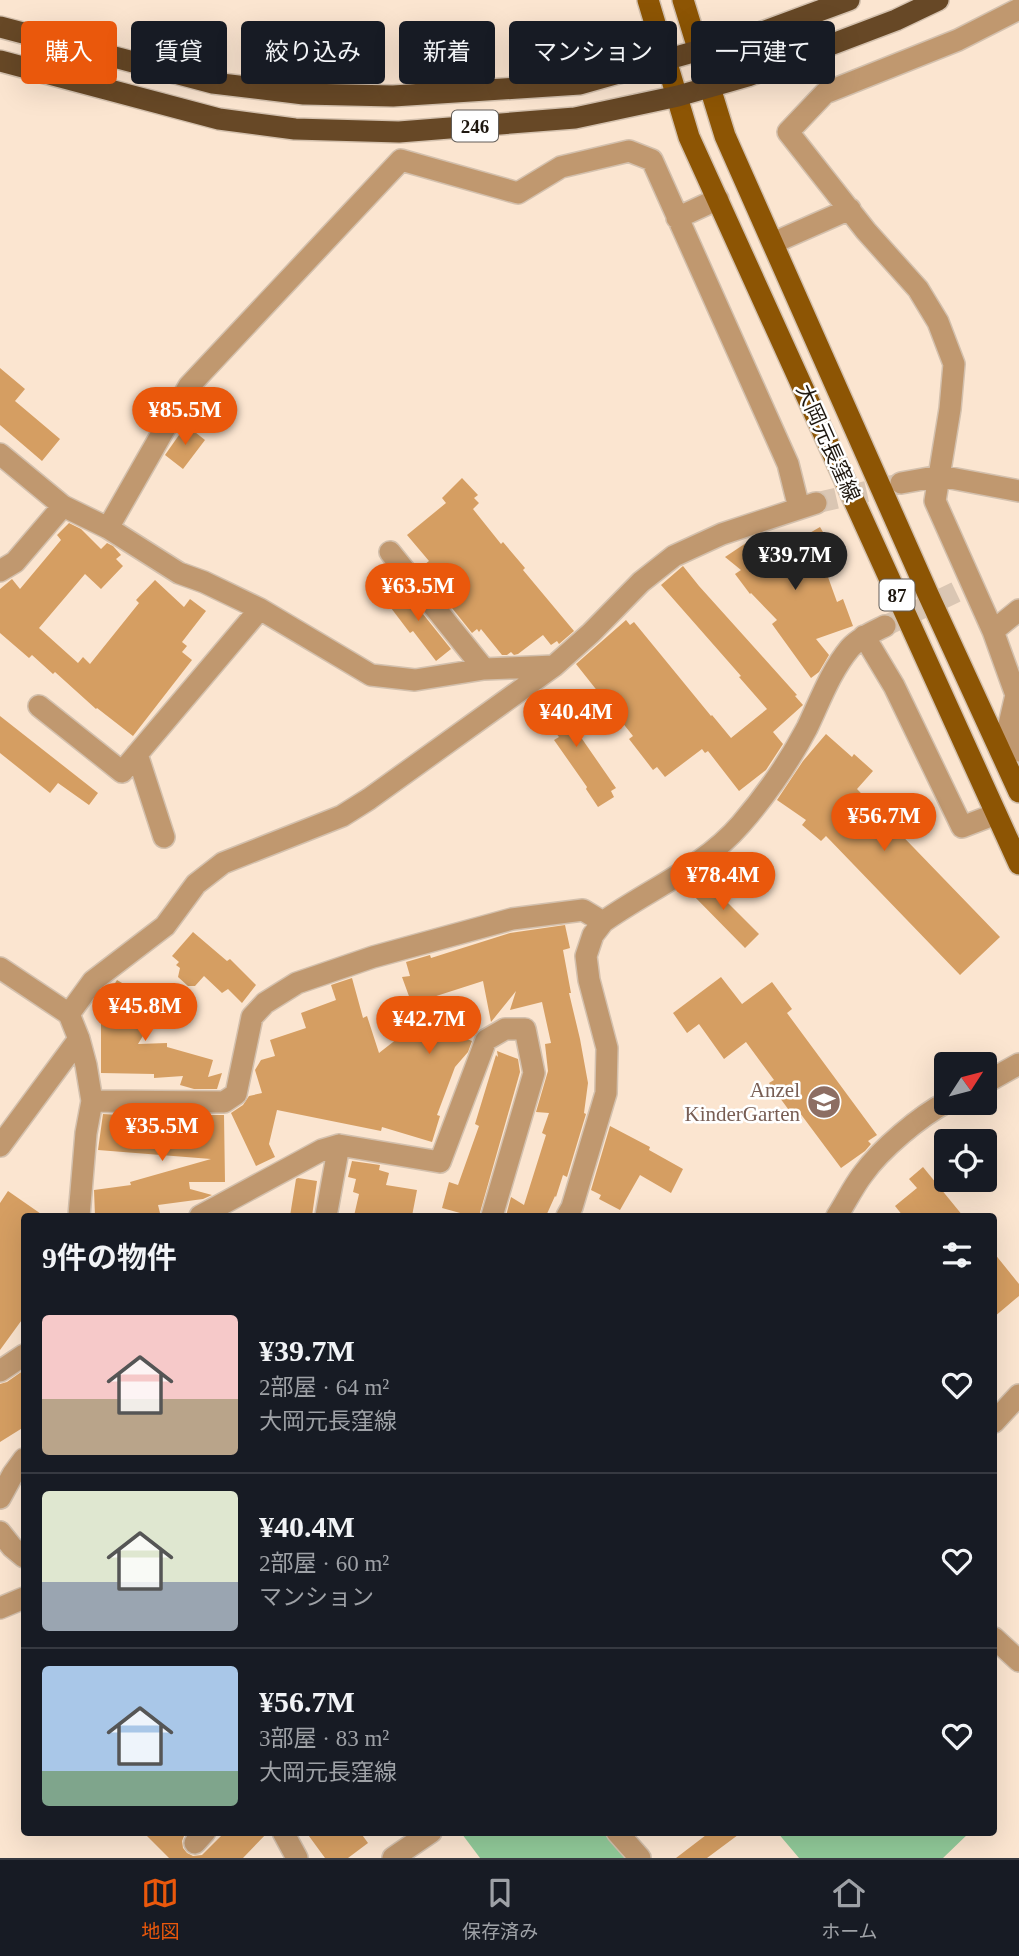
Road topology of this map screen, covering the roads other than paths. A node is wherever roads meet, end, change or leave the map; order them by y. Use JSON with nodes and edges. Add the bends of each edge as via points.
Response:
{"nodes":[{"id":1,"x":648,"y":0,"type":"edge"},
{"id":2,"x":683,"y":0,"type":"edge"},
{"id":3,"x":849,"y":0,"type":"edge"},
{"id":4,"x":938,"y":0,"type":"edge"},
{"id":5,"x":1019,"y":9,"type":"edge"},
{"id":6,"x":654,"y":21,"type":"edge"},
{"id":7,"x":792,"y":21,"type":"edge"},
{"id":8,"x":691,"y":26,"type":"edge"},
{"id":9,"x":0,"y":27,"type":"edge"},
{"id":10,"x":0,"y":61,"type":"edge"},
{"id":11,"x":580,"y":84,"type":"edge"},
{"id":12,"x":674,"y":84,"type":"edge"},
{"id":13,"x":709,"y":84,"type":"edge"},
{"id":14,"x":710,"y":87,"type":"junction"},
{"id":15,"x":678,"y":96,"type":"junction"},
{"id":16,"x":718,"y":199,"type":"junction"},
{"id":17,"x":849,"y":209,"type":"junction"},
{"id":18,"x":677,"y":218,"type":"junction"},
{"id":19,"x":773,"y":243,"type":"junction"},
{"id":20,"x":0,"y":454,"type":"edge"},
{"id":21,"x":940,"y":476,"type":"junction"},
{"id":22,"x":901,"y":483,"type":"tunnel mouth"},
{"id":23,"x":1019,"y":491,"type":"edge"},
{"id":24,"x":63,"y":506,"type":"junction"},
{"id":25,"x":108,"y":528,"type":"junction"},
{"id":26,"x":390,"y":552,"type":"dead end"},
{"id":27,"x":0,"y":571,"type":"edge"},
{"id":28,"x":260,"y":609,"type":"junction"},
{"id":29,"x":1019,"y":610,"type":"edge"},
{"id":30,"x":885,"y":626,"type":"tunnel mouth"},
{"id":31,"x":993,"y":631,"type":"junction"},
{"id":32,"x":864,"y":636,"type":"junction"},
{"id":33,"x":554,"y":666,"type":"junction"},
{"id":34,"x":484,"y":669,"type":"junction"},
{"id":35,"x":39,"y":706,"type":"dead end"},
{"id":36,"x":1019,"y":751,"type":"edge"},
{"id":37,"x":137,"y":754,"type":"junction"},
{"id":38,"x":1019,"y":792,"type":"edge"},
{"id":39,"x":996,"y":814,"type":"junction"},
{"id":40,"x":164,"y":837,"type":"dead end"},
{"id":41,"x":1019,"y":864,"type":"edge"},
{"id":42,"x":603,"y":922,"type":"junction"},
{"id":43,"x":0,"y":968,"type":"edge"},
{"id":44,"x":69,"y":1014,"type":"junction"},
{"id":45,"x":79,"y":1039,"type":"junction"},
{"id":46,"x":1019,"y":1064,"type":"edge"},
{"id":47,"x":998,"y":1076,"type":"edge"},
{"id":48,"x":92,"y":1101,"type":"junction"},
{"id":49,"x":934,"y":1109,"type":"edge"},
{"id":50,"x":339,"y":1145,"type":"junction"},
{"id":51,"x":0,"y":1146,"type":"edge"},
{"id":52,"x":79,"y":1213,"type":"edge"},
{"id":53,"x":206,"y":1213,"type":"edge"},
{"id":54,"x":327,"y":1213,"type":"edge"},
{"id":55,"x":493,"y":1213,"type":"edge"},
{"id":56,"x":575,"y":1213,"type":"edge"},
{"id":57,"x":839,"y":1213,"type":"edge"},
{"id":58,"x":21,"y":1357,"type":"edge"},
{"id":59,"x":0,"y":1371,"type":"edge"},
{"id":60,"x":1019,"y":1395,"type":"edge"},
{"id":61,"x":997,"y":1419,"type":"edge"},
{"id":62,"x":21,"y":1464,"type":"edge"},
{"id":63,"x":0,"y":1498,"type":"edge"},
{"id":64,"x":0,"y":1532,"type":"edge"},
{"id":65,"x":21,"y":1555,"type":"edge"},
{"id":66,"x":21,"y":1599,"type":"edge"},
{"id":67,"x":0,"y":1608,"type":"edge"},
{"id":68,"x":997,"y":1641,"type":"edge"},
{"id":69,"x":1019,"y":1661,"type":"edge"},
{"id":70,"x":284,"y":1836,"type":"edge"},
{"id":71,"x":425,"y":1836,"type":"edge"},
{"id":72,"x":621,"y":1836,"type":"edge"},
{"id":73,"x":297,"y":1858,"type":"edge"},
{"id":74,"x":393,"y":1858,"type":"edge"},
{"id":75,"x":640,"y":1858,"type":"edge"}],
"edges":[{"from":1,"to":6,"type":"main road","number":"87"},
{"from":2,"to":8,"type":"main road","number":"87"},
{"from":3,"to":7,"type":"highway","number":"246"},
{"from":4,"to":14,"type":"highway","number":"246","via":[[896,20]]},
{"from":5,"to":17,"type":"street","via":[[958,40],[825,93],[788,132]]},
{"from":9,"to":11,"type":"highway","number":"246","via":[[213,83],[304,94],[393,96]]},
{"from":10,"to":15,"type":"highway","number":"246","via":[[219,119],[295,129],[399,132],[575,118]]},
{"from":12,"to":15,"type":"main road","number":"87"},
{"from":13,"to":14,"type":"main road","number":"87"},
{"from":14,"to":15,"type":"highway","number":"246"},
{"from":14,"to":19,"type":"main road","number":"87","via":[[725,136]]},
{"from":15,"to":16,"type":"main road","name":"大岡元長窪線","number":"87","via":[[689,137]]},
{"from":16,"to":18,"type":"street"},
{"from":16,"to":39,"type":"main road","name":"大岡元長窪線","number":"87"},
{"from":17,"to":19,"type":"street"},
{"from":17,"to":21,"type":"street","via":[[918,289],[938,322],[954,364]]},
{"from":18,"to":25,"type":"street","via":[[652,160],[629,151],[561,167],[518,193],[401,160],[189,386]]},
{"from":18,"to":33,"type":"street","via":[[807,505],[674,556]]},
{"from":19,"to":38,"type":"main road","name":"大岡元長窪線","number":"87"},
{"from":20,"to":24,"type":"street"},
{"from":21,"to":22,"type":"street"},
{"from":21,"to":23,"type":"street"},
{"from":21,"to":31,"type":"street","via":[[934,501],[964,588]]},
{"from":24,"to":25,"type":"street"},
{"from":24,"to":27,"type":"street","via":[[15,562]]},
{"from":25,"to":28,"type":"street","via":[[179,573]]},
{"from":26,"to":34,"type":"street"},
{"from":28,"to":34,"type":"street","via":[[371,675],[415,680]]},
{"from":28,"to":37,"type":"street"},
{"from":29,"to":31,"type":"street"},
{"from":30,"to":32,"type":"street"},
{"from":31,"to":36,"type":"street","via":[[1016,695],[1008,729]]},
{"from":32,"to":39,"type":"street","via":[[894,686],[962,827]]},
{"from":32,"to":42,"type":"street","via":[[850,647],[794,749],[739,826],[713,851]]},
{"from":33,"to":34,"type":"street"},
{"from":33,"to":44,"type":"street","via":[[342,816],[223,863],[196,884],[165,926],[93,981]]},
{"from":35,"to":37,"type":"street","via":[[122,772]]},
{"from":37,"to":40,"type":"street"},
{"from":39,"to":41,"type":"main road","name":"大岡元長窪線","number":"87"},
{"from":42,"to":48,"type":"street","via":[[583,910],[512,919],[373,957],[297,984],[265,1003],[252,1017],[236,1094],[224,1102]]},
{"from":42,"to":56,"type":"street","via":[[586,957],[607,1048],[606,1093]]},
{"from":43,"to":44,"type":"street"},
{"from":44,"to":45,"type":"street"},
{"from":45,"to":48,"type":"street"},
{"from":45,"to":51,"type":"street"},
{"from":46,"to":47,"type":"street"},
{"from":48,"to":52,"type":"street"},
{"from":49,"to":57,"type":"street","via":[[863,1173]]},
{"from":50,"to":53,"type":"street"},
{"from":50,"to":54,"type":"street"},
{"from":50,"to":55,"type":"street","via":[[440,1162],[486,1040],[505,1029],[525,1029],[534,1073]]},
{"from":58,"to":59,"type":"street"},
{"from":60,"to":61,"type":"street"},
{"from":62,"to":63,"type":"street"},
{"from":64,"to":65,"type":"street"},
{"from":66,"to":67,"type":"street"},
{"from":68,"to":69,"type":"street"},
{"from":70,"to":73,"type":"street"},
{"from":71,"to":74,"type":"street"},
{"from":72,"to":75,"type":"street"}]}
